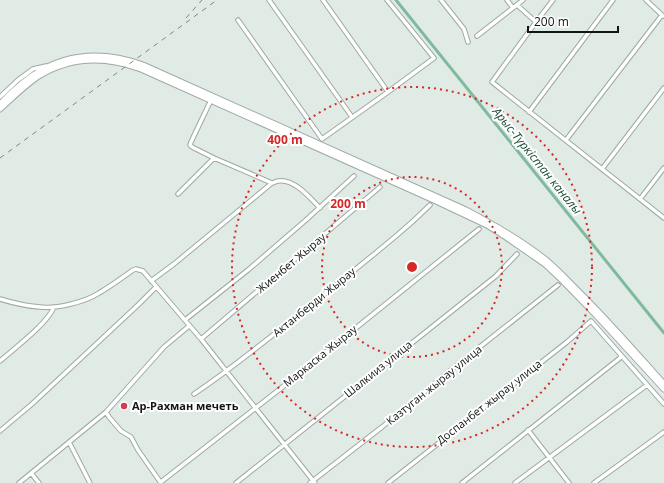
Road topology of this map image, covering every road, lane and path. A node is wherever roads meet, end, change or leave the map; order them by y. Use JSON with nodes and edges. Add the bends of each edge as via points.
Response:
{"nodes":[{"id":1,"x":269,"y":0,"type":"edge"},
{"id":2,"x":323,"y":0,"type":"edge"},
{"id":3,"x":387,"y":0,"type":"edge"},
{"id":4,"x":441,"y":0,"type":"edge"},
{"id":5,"x":506,"y":0,"type":"edge"},
{"id":6,"x":524,"y":0,"type":"edge"},
{"id":7,"x":553,"y":0,"type":"edge"},
{"id":8,"x":613,"y":0,"type":"edge"},
{"id":9,"x":646,"y":0,"type":"edge"},
{"id":10,"x":517,"y":5,"type":"junction"},
{"id":11,"x":513,"y":8,"type":"junction"},
{"id":12,"x":663,"y":16,"type":"edge"},
{"id":13,"x":238,"y":20,"type":"dead end"},
{"id":14,"x":536,"y":22,"type":"junction"},
{"id":15,"x":477,"y":36,"type":"dead end"},
{"id":16,"x":468,"y":42,"type":"dead end"},
{"id":17,"x":53,"y":65,"type":"junction"},
{"id":18,"x":664,"y":88,"type":"edge"},
{"id":19,"x":388,"y":92,"type":"junction"},
{"id":20,"x":0,"y":97,"type":"edge"},
{"id":21,"x":212,"y":100,"type":"junction"},
{"id":22,"x":0,"y":104,"type":"edge"},
{"id":23,"x":0,"y":109,"type":"edge"},
{"id":24,"x":529,"y":112,"type":"junction"},
{"id":25,"x":352,"y":117,"type":"junction"},
{"id":26,"x":566,"y":140,"type":"junction"},
{"id":27,"x":214,"y":158,"type":"junction"},
{"id":28,"x":664,"y":168,"type":"edge"},
{"id":29,"x":602,"y":169,"type":"junction"},
{"id":30,"x":354,"y":176,"type":"dead end"},
{"id":31,"x":272,"y":183,"type":"junction"},
{"id":32,"x":380,"y":187,"type":"dead end"},
{"id":33,"x":178,"y":194,"type":"dead end"},
{"id":34,"x":640,"y":199,"type":"junction"},
{"id":35,"x":430,"y":205,"type":"dead end"},
{"id":36,"x":320,"y":208,"type":"junction"},
{"id":37,"x":664,"y":218,"type":"edge"},
{"id":38,"x":479,"y":229,"type":"dead end"},
{"id":39,"x":517,"y":254,"type":"dead end"},
{"id":40,"x":151,"y":281,"type":"junction"},
{"id":41,"x":558,"y":285,"type":"dead end"},
{"id":42,"x":156,"y":287,"type":"junction"},
{"id":43,"x":0,"y":299,"type":"edge"},
{"id":44,"x":54,"y":307,"type":"junction"},
{"id":45,"x":185,"y":320,"type":"junction"},
{"id":46,"x":189,"y":326,"type":"junction"},
{"id":47,"x":201,"y":339,"type":"junction"},
{"id":48,"x":621,"y":356,"type":"junction"},
{"id":49,"x":0,"y":362,"type":"edge"},
{"id":50,"x":226,"y":370,"type":"junction"},
{"id":51,"x":664,"y":384,"type":"edge"},
{"id":52,"x":647,"y":385,"type":"junction"},
{"id":53,"x":664,"y":390,"type":"edge"},
{"id":54,"x":194,"y":394,"type":"dead end"},
{"id":55,"x":664,"y":404,"type":"edge"},
{"id":56,"x":255,"y":408,"type":"junction"},
{"id":57,"x":106,"y":412,"type":"junction"},
{"id":58,"x":528,"y":430,"type":"junction"},
{"id":59,"x":0,"y":431,"type":"edge"},
{"id":60,"x":664,"y":432,"type":"edge"},
{"id":61,"x":69,"y":442,"type":"junction"},
{"id":62,"x":284,"y":444,"type":"junction"},
{"id":63,"x":550,"y":458,"type":"junction"},
{"id":64,"x":31,"y":473,"type":"junction"},
{"id":65,"x":313,"y":482,"type":"edge"},
{"id":66,"x":19,"y":483,"type":"edge"},
{"id":67,"x":39,"y":483,"type":"edge"},
{"id":68,"x":90,"y":483,"type":"edge"},
{"id":69,"x":161,"y":483,"type":"edge"},
{"id":70,"x":236,"y":483,"type":"edge"},
{"id":71,"x":388,"y":483,"type":"edge"},
{"id":72,"x":462,"y":483,"type":"edge"},
{"id":73,"x":515,"y":483,"type":"edge"},
{"id":74,"x":568,"y":483,"type":"edge"},
{"id":75,"x":594,"y":483,"type":"edge"}],
"edges":[{"from":1,"to":25,"type":"street"},
{"from":2,"to":19,"type":"street"},
{"from":3,"to":19,"type":"street","via":[[434,58]]},
{"from":4,"to":16,"type":"street","via":[[464,29]]},
{"from":5,"to":11,"type":"street"},
{"from":6,"to":10,"type":"street"},
{"from":7,"to":14,"type":"street"},
{"from":8,"to":24,"type":"street"},
{"from":9,"to":12,"type":"street"},
{"from":10,"to":11,"type":"street"},
{"from":10,"to":14,"type":"street"},
{"from":11,"to":15,"type":"street"},
{"from":12,"to":26,"type":"street"},
{"from":13,"to":25,"type":"street","via":[[322,139]]},
{"from":14,"to":24,"type":"street","via":[[492,82]]},
{"from":17,"to":20,"type":"street","via":[[33,69]]},
{"from":17,"to":22,"type":"highway","via":[[36,73]]},
{"from":17,"to":51,"type":"highway","via":[[82,56],[108,56],[132,62],[489,222],[547,261],[600,313]]},
{"from":18,"to":29,"type":"street"},
{"from":19,"to":25,"type":"street"},
{"from":21,"to":23,"type":"highway","via":[[129,64],[108,60],[83,60],[48,71],[29,83]]},
{"from":21,"to":27,"type":"street","via":[[190,145]]},
{"from":21,"to":53,"type":"highway","via":[[457,210],[506,237],[545,264],[563,281]]},
{"from":24,"to":26,"type":"street"},
{"from":26,"to":29,"type":"street"},
{"from":27,"to":31,"type":"street"},
{"from":27,"to":33,"type":"street"},
{"from":28,"to":34,"type":"street"},
{"from":29,"to":34,"type":"street"},
{"from":30,"to":36,"type":"street"},
{"from":31,"to":36,"type":"street","via":[[283,181],[298,187]]},
{"from":31,"to":40,"type":"street"},
{"from":32,"to":47,"type":"street","name":"Жиенбет Жырау"},
{"from":34,"to":37,"type":"street"},
{"from":35,"to":50,"type":"street","name":"Актанберди Жырау","via":[[397,236]]},
{"from":36,"to":45,"type":"street"},
{"from":38,"to":56,"type":"street","name":"Маркаска Жырау"},
{"from":39,"to":62,"type":"street","name":"Шалкииз улица","via":[[496,276]]},
{"from":40,"to":42,"type":"street"},
{"from":40,"to":44,"type":"street","via":[[144,271],[136,269],[98,294],[79,302]]},
{"from":41,"to":65,"type":"street","name":"Казтуган жырау улица"},
{"from":42,"to":45,"type":"street"},
{"from":42,"to":59,"type":"street"},
{"from":43,"to":44,"type":"street","via":[[41,308]]},
{"from":44,"to":49,"type":"street","via":[[49,316]]},
{"from":45,"to":46,"type":"street"},
{"from":46,"to":47,"type":"street"},
{"from":46,"to":57,"type":"street","via":[[164,347]]},
{"from":47,"to":50,"type":"street"},
{"from":48,"to":52,"type":"street"},
{"from":48,"to":58,"type":"street"},
{"from":48,"to":71,"type":"street","name":"Доспанбет жырау улица","via":[[591,321]]},
{"from":50,"to":54,"type":"street","name":"Актанберди Жырау"},
{"from":50,"to":56,"type":"street"},
{"from":52,"to":55,"type":"street"},
{"from":52,"to":63,"type":"street"},
{"from":56,"to":62,"type":"street"},
{"from":56,"to":69,"type":"street","name":"Маркаска Жырау"},
{"from":57,"to":61,"type":"street"},
{"from":57,"to":69,"type":"street","via":[[122,431],[131,436]]},
{"from":58,"to":63,"type":"street"},
{"from":58,"to":72,"type":"street"},
{"from":60,"to":75,"type":"street"},
{"from":61,"to":64,"type":"street"},
{"from":61,"to":68,"type":"street"},
{"from":62,"to":65,"type":"street"},
{"from":62,"to":70,"type":"street","name":"Шалкииз улица"},
{"from":63,"to":73,"type":"street"},
{"from":63,"to":74,"type":"street"},
{"from":64,"to":66,"type":"street"},
{"from":64,"to":67,"type":"street"}]}
